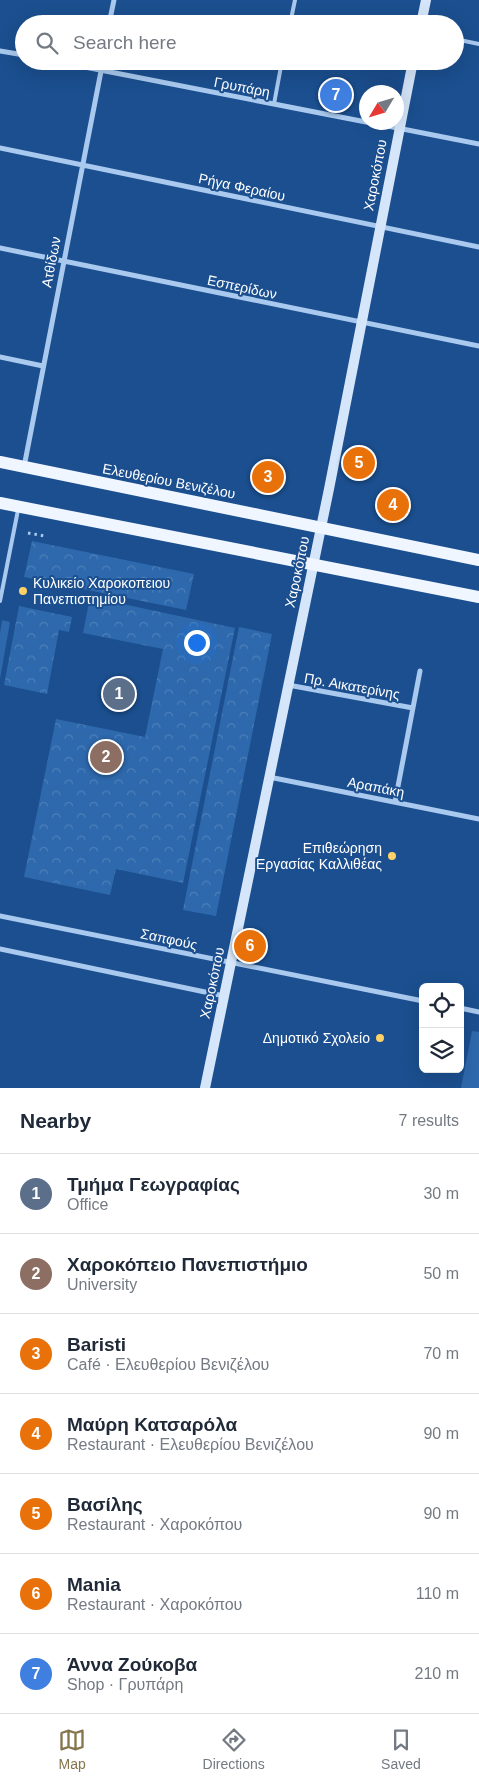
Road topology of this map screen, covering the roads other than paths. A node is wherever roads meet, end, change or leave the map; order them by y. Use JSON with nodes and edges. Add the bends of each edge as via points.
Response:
{"nodes":[{"id":1,"x":114,"y":0,"type":"edge"},
{"id":2,"x":295,"y":0,"type":"edge"},
{"id":3,"x":426,"y":0,"type":"edge"},
{"id":4,"x":112,"y":15,"type":"edge"},
{"id":5,"x":292,"y":15,"type":"edge"},
{"id":6,"x":423,"y":15,"type":"edge"},
{"id":7,"x":464,"y":41,"type":"edge"},
{"id":8,"x":479,"y":44,"type":"edge"},
{"id":9,"x":0,"y":51,"type":"edge"},
{"id":10,"x":15,"y":54,"type":"edge"},
{"id":11,"x":101,"y":70,"type":"joint"},
{"id":12,"x":280,"y":70,"type":"edge"},
{"id":13,"x":411,"y":70,"type":"edge"},
{"id":14,"x":274,"y":104,"type":"junction"},
{"id":15,"x":404,"y":105,"type":"edge"},
{"id":16,"x":359,"y":120,"type":"edge"},
{"id":17,"x":399,"y":130,"type":"edge"},
{"id":18,"x":404,"y":130,"type":"edge"},
{"id":19,"x":479,"y":144,"type":"edge"},
{"id":20,"x":0,"y":148,"type":"edge"},
{"id":21,"x":81,"y":166,"type":"junction"},
{"id":22,"x":379,"y":227,"type":"junction"},
{"id":23,"x":479,"y":247,"type":"edge"},
{"id":24,"x":0,"y":248,"type":"edge"},
{"id":25,"x":63,"y":262,"type":"junction"},
{"id":26,"x":360,"y":323,"type":"junction"},
{"id":27,"x":479,"y":346,"type":"edge"},
{"id":28,"x":0,"y":357,"type":"edge"},
{"id":29,"x":43,"y":366,"type":"junction"},
{"id":30,"x":0,"y":462,"type":"edge"},
{"id":31,"x":24,"y":467,"type":"junction"},
{"id":32,"x":0,"y":503,"type":"edge"},
{"id":33,"x":18,"y":507,"type":"junction"},
{"id":34,"x":320,"y":527,"type":"junction"},
{"id":35,"x":479,"y":560,"type":"edge"},
{"id":36,"x":313,"y":563,"type":"junction"},
{"id":37,"x":479,"y":597,"type":"edge"},
{"id":38,"x":0,"y":601,"type":"edge"},
{"id":39,"x":420,"y":671,"type":"dead end"},
{"id":40,"x":288,"y":685,"type":"junction"},
{"id":41,"x":413,"y":708,"type":"junction"},
{"id":42,"x":269,"y":777,"type":"junction"},
{"id":43,"x":395,"y":802,"type":"junction"},
{"id":44,"x":479,"y":819,"type":"edge"},
{"id":45,"x":0,"y":916,"type":"edge"},
{"id":46,"x":0,"y":949,"type":"edge"},
{"id":47,"x":231,"y":963,"type":"junction"},
{"id":48,"x":224,"y":996,"type":"junction"},
{"id":49,"x":419,"y":1000,"type":"edge"},
{"id":50,"x":464,"y":1009,"type":"edge"},
{"id":51,"x":479,"y":1012,"type":"edge"},
{"id":52,"x":205,"y":1088,"type":"edge"}],
"edges":[{"from":1,"to":4,"type":"street"},
{"from":2,"to":5,"type":"lane"},
{"from":3,"to":6,"type":"street"},
{"from":7,"to":8,"type":"lane"},
{"from":9,"to":10,"type":"street"},
{"from":11,"to":14,"type":"street","name":"Γρυπάρη"},
{"from":11,"to":21,"type":"street","name":"Ατθίδων"},
{"from":12,"to":14,"type":"lane"},
{"from":13,"to":15,"type":"street","name":"Χαροκόπου"},
{"from":14,"to":16,"type":"street","name":"Γρυπάρη"},
{"from":17,"to":22,"type":"street","name":"Χαροκόπου"},
{"from":18,"to":19,"type":"street","name":"Γρυπάρη"},
{"from":20,"to":21,"type":"street","name":"Ρήγα Φεραίου"},
{"from":21,"to":22,"type":"street","name":"Ρήγα Φεραίου"},
{"from":21,"to":25,"type":"street","name":"Ατθίδων"},
{"from":22,"to":23,"type":"street","name":"Ρήγα Φεραίου"},
{"from":22,"to":26,"type":"street","name":"Χαροκόπου"},
{"from":24,"to":25,"type":"street","name":"Εσπερίδων"},
{"from":25,"to":26,"type":"street","name":"Εσπερίδων"},
{"from":25,"to":29,"type":"street","name":"Ατθίδων"},
{"from":26,"to":27,"type":"street","name":"Εσπερίδων"},
{"from":26,"to":34,"type":"street","name":"Χαροκόπου"},
{"from":28,"to":29,"type":"street"},
{"from":29,"to":31,"type":"street","name":"Ατθίδων"},
{"from":30,"to":31,"type":"main road","name":"Ελευθερίου Βενιζέλου"},
{"from":31,"to":34,"type":"main road","name":"Ελευθερίου Βενιζέλου"},
{"from":32,"to":33,"type":"main road"},
{"from":33,"to":36,"type":"main road"},
{"from":33,"to":38,"type":"lane"},
{"from":34,"to":35,"type":"main road","name":"Ελευθερίου Βενιζέλου"},
{"from":34,"to":36,"type":"street","name":"Χαροκόπου"},
{"from":36,"to":37,"type":"main road"},
{"from":36,"to":40,"type":"street","name":"Χαροκόπου"},
{"from":39,"to":41,"type":"street","name":"Πρ. Αικατερίνης"},
{"from":40,"to":41,"type":"street","name":"Πρ. Αικατερίνης"},
{"from":40,"to":42,"type":"street","name":"Χαροκόπου"},
{"from":41,"to":43,"type":"street","name":"Πρ. Αικατερίνης"},
{"from":42,"to":43,"type":"street","name":"Αραπάκη"},
{"from":42,"to":47,"type":"street","name":"Χαροκόπου"},
{"from":43,"to":44,"type":"street","name":"Αραπάκη"},
{"from":45,"to":47,"type":"street","name":"Σαπφούς"},
{"from":46,"to":48,"type":"street"},
{"from":47,"to":48,"type":"street","name":"Χαροκόπου"},
{"from":47,"to":49,"type":"street","name":"Σαπφούς"},
{"from":48,"to":52,"type":"street","name":"Χαροκόπου"},
{"from":50,"to":51,"type":"street"}]}
